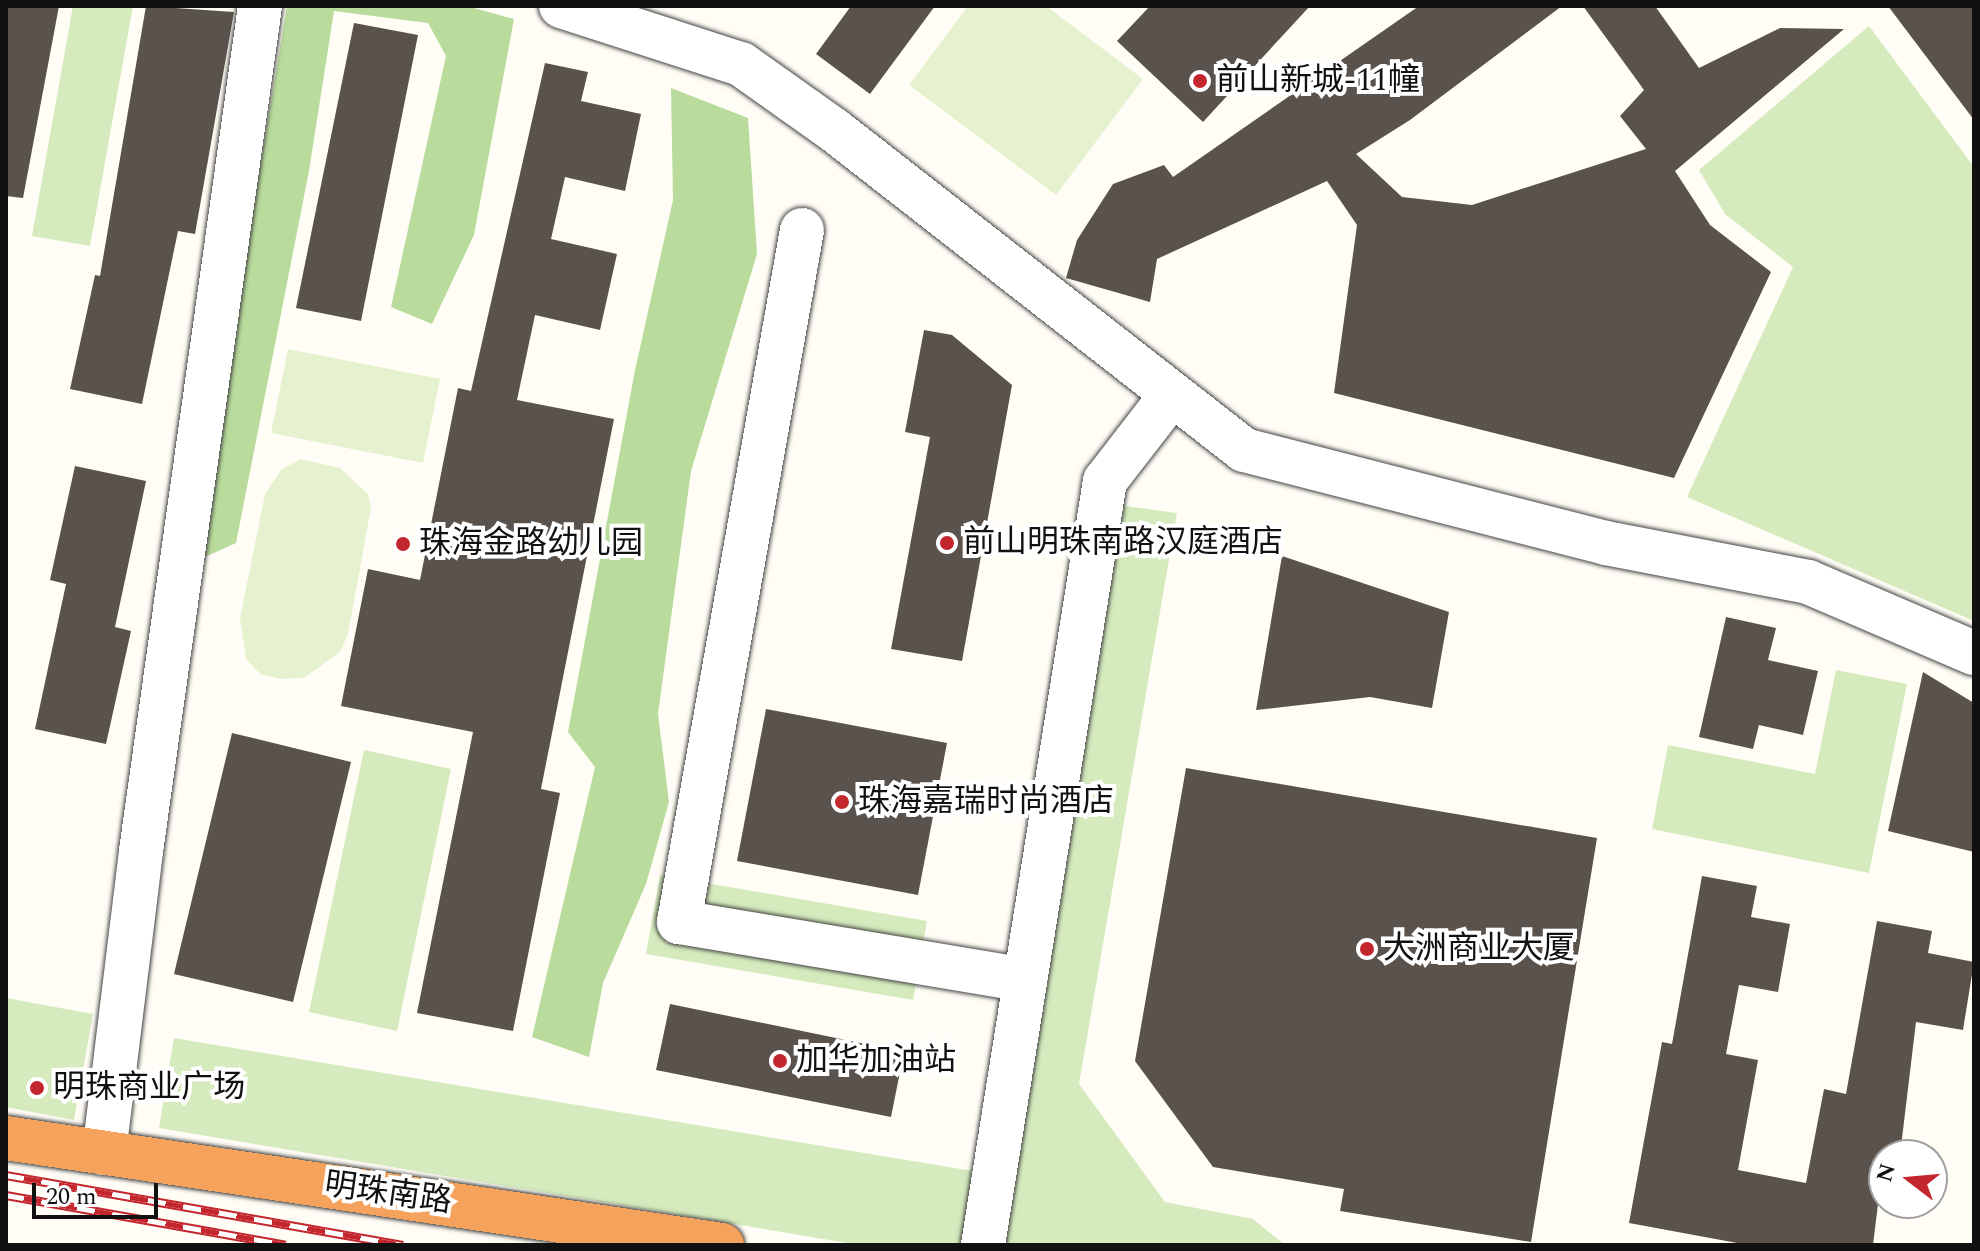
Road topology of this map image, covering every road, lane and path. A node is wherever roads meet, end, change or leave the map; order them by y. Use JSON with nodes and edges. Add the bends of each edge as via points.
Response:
{"nodes":[{"id":1,"x":260,"y":6,"type":"edge"},
{"id":2,"x":561,"y":6,"type":"edge"},
{"id":3,"x":802,"y":230,"type":"dead end"},
{"id":4,"x":1170,"y":397,"type":"junction"},
{"id":5,"x":1974,"y":653,"type":"edge"},
{"id":6,"x":1025,"y":980,"type":"junction"},
{"id":7,"x":6,"y":1138,"type":"edge"},
{"id":8,"x":104,"y":1153,"type":"junction"},
{"id":9,"x":722,"y":1245,"type":"edge"},
{"id":10,"x":983,"y":1245,"type":"edge"}],
"edges":[{"from":1,"to":8,"type":"street","via":[[141,851]]},
{"from":2,"to":4,"type":"street","via":[[741,64],[834,130]]},
{"from":3,"to":6,"type":"street","via":[[679,922]]},
{"from":4,"to":5,"type":"street","via":[[1244,450],[1606,543],[1808,582]]},
{"from":4,"to":6,"type":"street","via":[[1105,481]]},
{"from":6,"to":10,"type":"street"},
{"from":7,"to":8,"type":"highway","name":"明珠南路"},
{"from":8,"to":9,"type":"highway","name":"明珠南路"}]}
